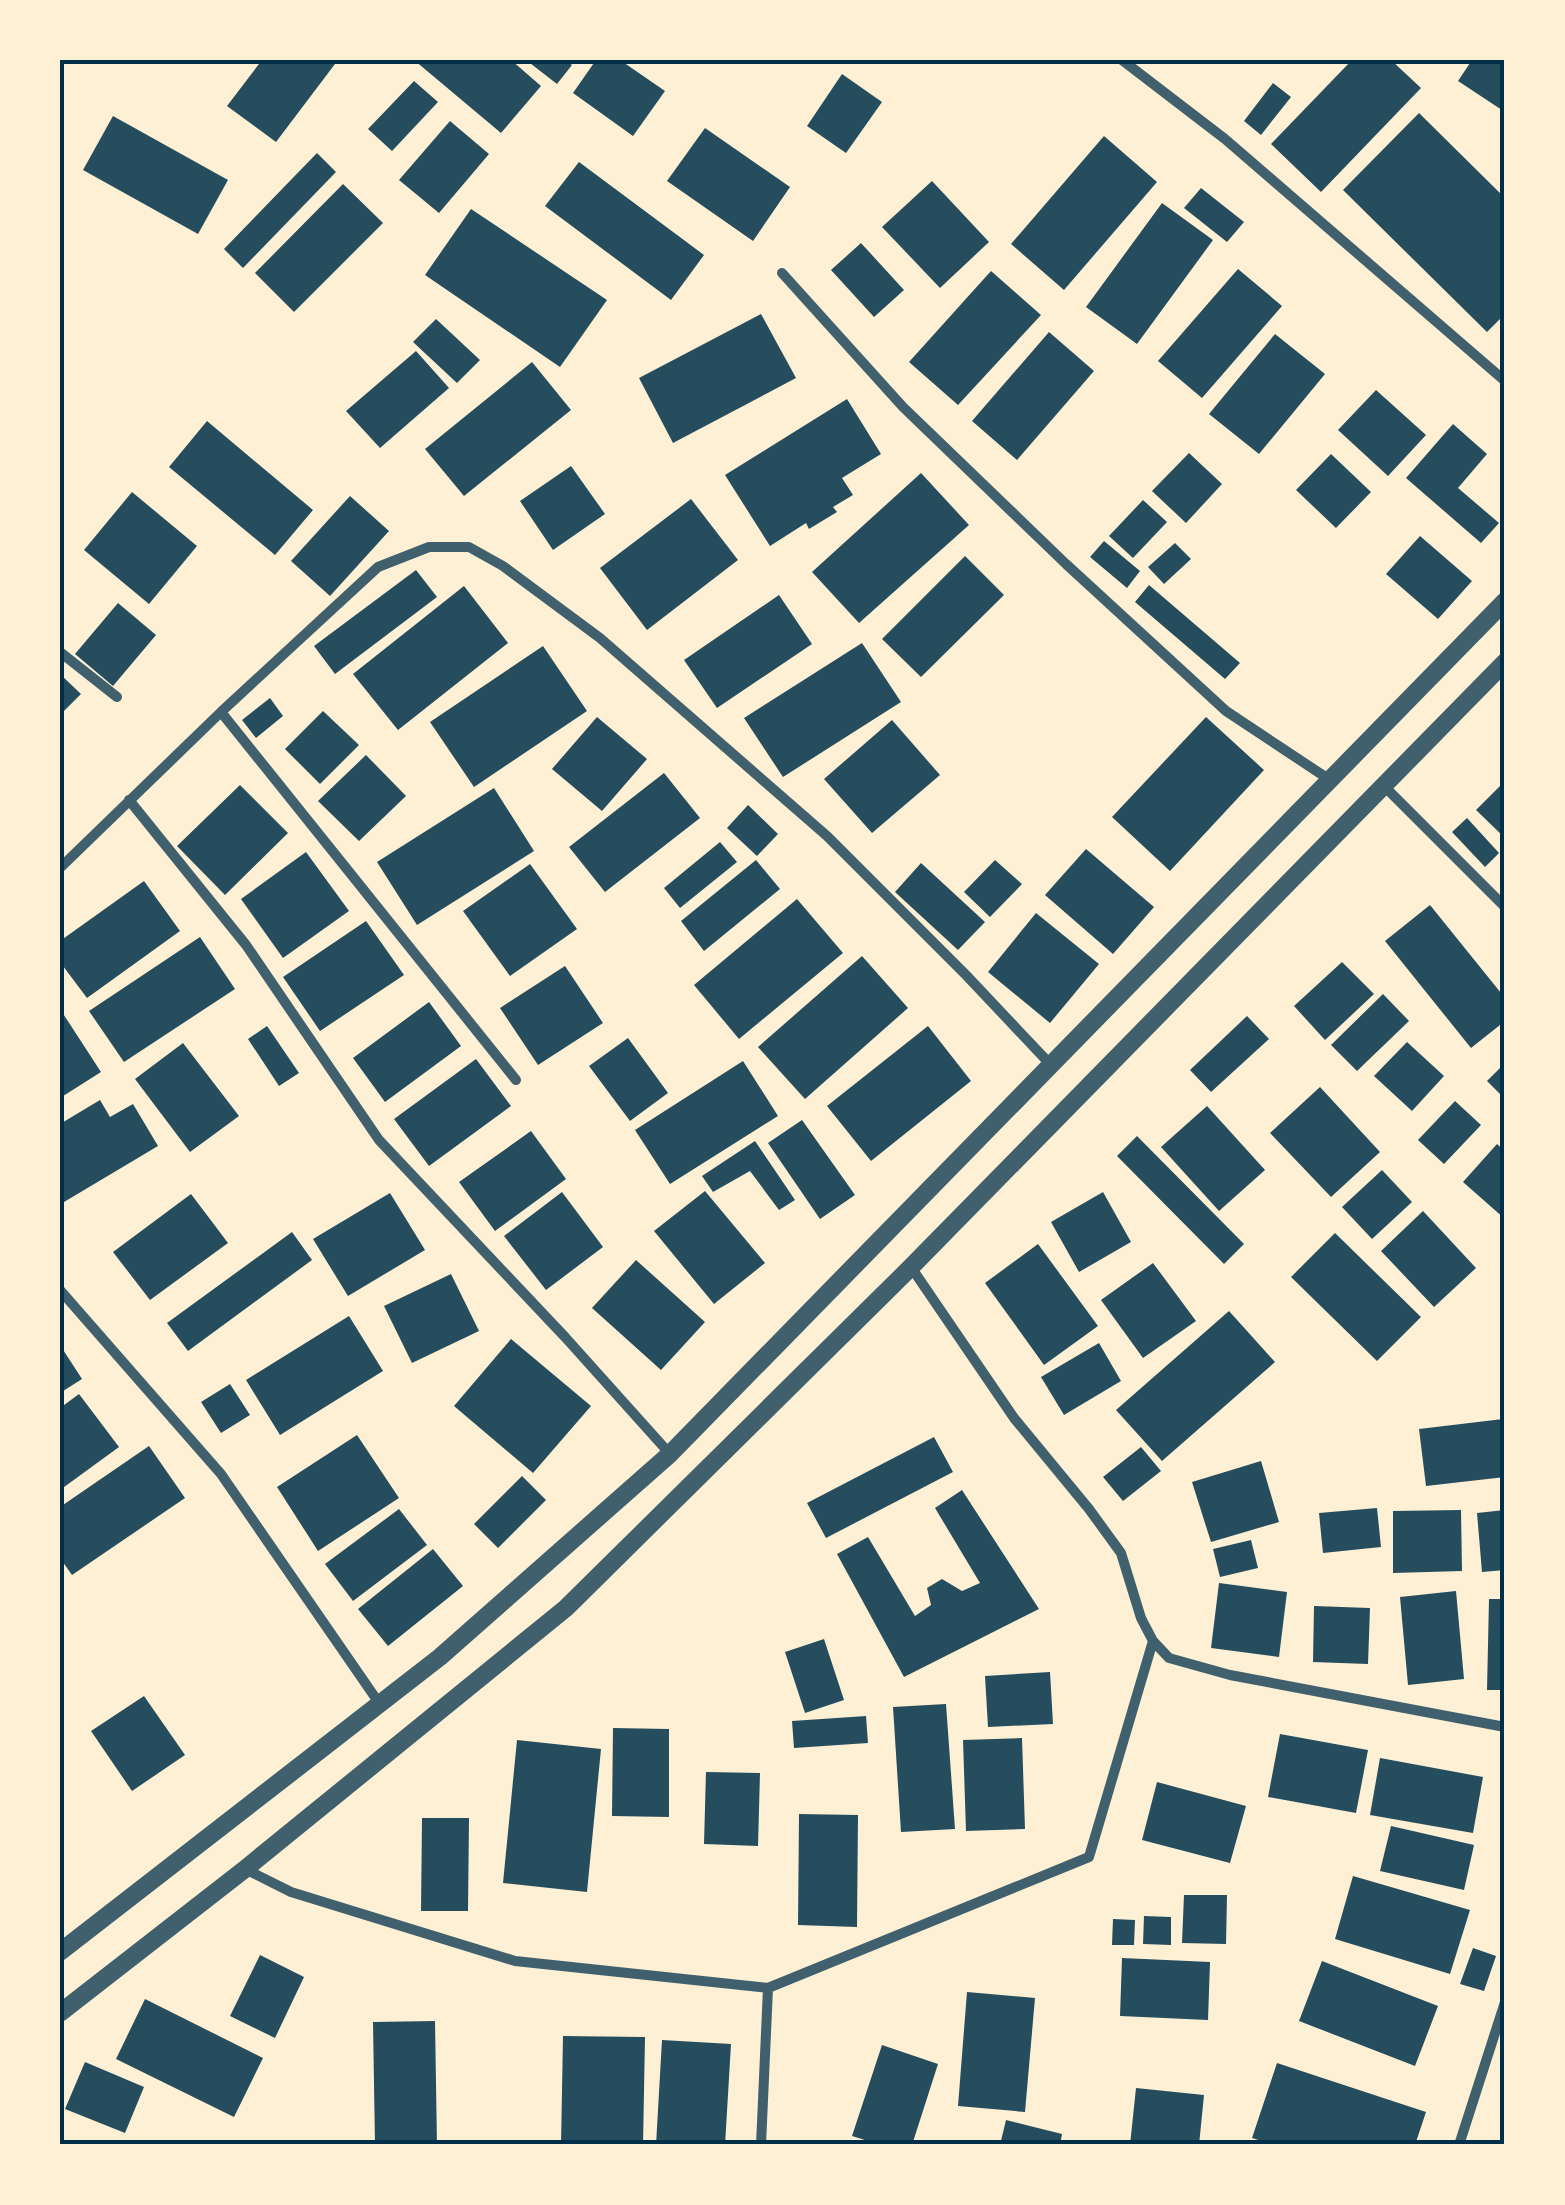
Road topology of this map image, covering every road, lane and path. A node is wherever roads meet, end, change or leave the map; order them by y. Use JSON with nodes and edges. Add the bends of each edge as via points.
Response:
{"nodes":[{"id":1,"x":1122,"y":60,"type":"edge"},
{"id":2,"x":782,"y":274,"type":"dead end"},
{"id":3,"x":1505,"y":381,"type":"edge"},
{"id":4,"x":1505,"y":601,"type":"edge"},
{"id":5,"x":60,"y":652,"type":"edge"},
{"id":6,"x":1505,"y":662,"type":"edge"},
{"id":7,"x":117,"y":696,"type":"dead end"},
{"id":8,"x":221,"y":712,"type":"junction"},
{"id":9,"x":1330,"y":781,"type":"junction"},
{"id":10,"x":1384,"y":786,"type":"junction"},
{"id":11,"x":130,"y":800,"type":"junction"},
{"id":12,"x":60,"y":868,"type":"edge"},
{"id":13,"x":1505,"y":907,"type":"edge"},
{"id":14,"x":1050,"y":1064,"type":"junction"},
{"id":15,"x":516,"y":1080,"type":"dead end"},
{"id":16,"x":911,"y":1268,"type":"junction"},
{"id":17,"x":60,"y":1290,"type":"edge"},
{"id":18,"x":670,"y":1454,"type":"junction"},
{"id":19,"x":1154,"y":1641,"type":"junction"},
{"id":20,"x":379,"y":1703,"type":"junction"},
{"id":21,"x":1505,"y":1728,"type":"edge"},
{"id":22,"x":245,"y":1869,"type":"junction"},
{"id":23,"x":60,"y":1952,"type":"edge"},
{"id":24,"x":768,"y":1988,"type":"junction"},
{"id":25,"x":1505,"y":2002,"type":"edge"},
{"id":26,"x":60,"y":2013,"type":"edge"},
{"id":27,"x":762,"y":2145,"type":"edge"},
{"id":28,"x":1458,"y":2145,"type":"edge"}],
"edges":[{"from":1,"to":3,"type":"street","via":[[1225,138]]},
{"from":2,"to":9,"type":"street","via":[[903,407],[1080,577],[1226,711]]},
{"from":4,"to":9,"type":"street"},
{"from":5,"to":7,"type":"street"},
{"from":6,"to":10,"type":"street"},
{"from":8,"to":11,"type":"street"},
{"from":8,"to":14,"type":"street","via":[[378,567],[429,547],[469,546],[600,638],[827,836]]},
{"from":8,"to":15,"type":"street"},
{"from":9,"to":14,"type":"street"},
{"from":10,"to":13,"type":"street"},
{"from":10,"to":16,"type":"street"},
{"from":11,"to":12,"type":"street"},
{"from":11,"to":18,"type":"street","via":[[246,945],[380,1140]]},
{"from":14,"to":18,"type":"street"},
{"from":16,"to":19,"type":"street","via":[[1014,1418],[1120,1553]]},
{"from":16,"to":22,"type":"street","via":[[566,1608]]},
{"from":17,"to":20,"type":"street","via":[[222,1474]]},
{"from":18,"to":20,"type":"street"},
{"from":19,"to":21,"type":"street","via":[[1169,1658],[1230,1676]]},
{"from":19,"to":24,"type":"street","via":[[1089,1857]]},
{"from":20,"to":23,"type":"street"},
{"from":22,"to":24,"type":"street","via":[[292,1892],[515,1961]]},
{"from":22,"to":26,"type":"street"},
{"from":24,"to":27,"type":"street"},
{"from":25,"to":28,"type":"street"}]}
